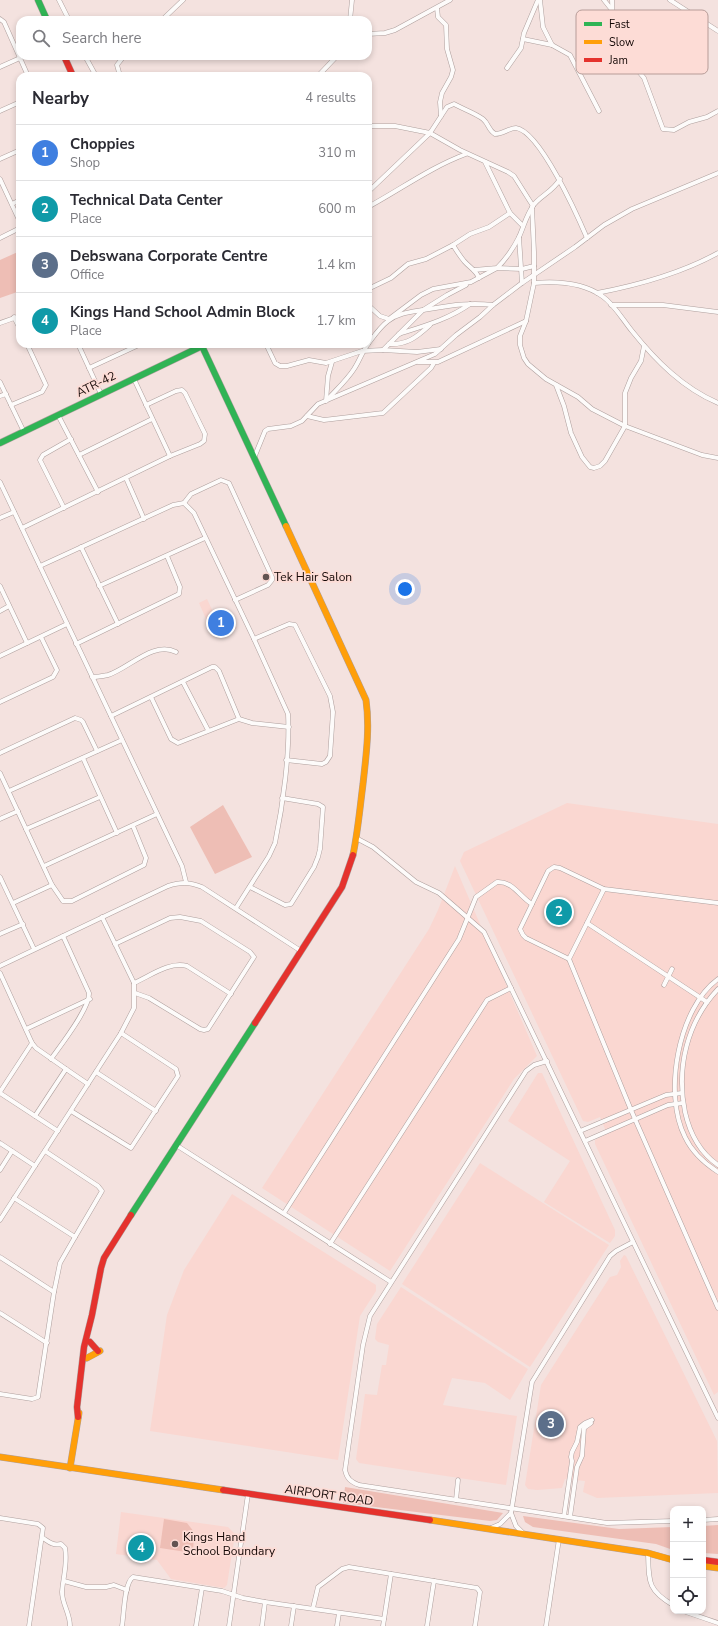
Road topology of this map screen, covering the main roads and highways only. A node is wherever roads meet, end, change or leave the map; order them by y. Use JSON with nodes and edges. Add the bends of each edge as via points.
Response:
{"nodes":[{"id":1,"x":38,"y":0,"type":"edge"},
{"id":2,"x":45,"y":16,"type":"edge"},
{"id":3,"x":66,"y":60,"type":"edge"},
{"id":4,"x":72,"y":72,"type":"edge"},
{"id":5,"x":195,"y":348,"type":"edge"},
{"id":6,"x":202,"y":348,"type":"edge"},
{"id":7,"x":0,"y":443,"type":"edge"},
{"id":8,"x":92,"y":1315,"type":"junction"},
{"id":9,"x":90,"y":1342,"type":"junction"},
{"id":10,"x":87,"y":1358,"type":"junction"},
{"id":11,"x":78,"y":1417,"type":"junction"},
{"id":12,"x":0,"y":1457,"type":"edge"},
{"id":13,"x":70,"y":1468,"type":"junction"},
{"id":14,"x":670,"y":1558,"type":"edge"},
{"id":15,"x":706,"y":1560,"type":"edge"},
{"id":16,"x":718,"y":1562,"type":"edge"},
{"id":17,"x":706,"y":1566,"type":"edge"},
{"id":18,"x":718,"y":1568,"type":"edge"}],
"edges":[{"from":1,"to":2,"type":"main road"},
{"from":3,"to":4,"type":"main road"},
{"from":5,"to":7,"type":"main road","name":"ATR-42"},
{"from":6,"to":8,"type":"main road","via":[[366,700],[369,712],[368,737],[351,867],[342,887],[104,1258]]},
{"from":8,"to":9,"type":"main road"},
{"from":8,"to":11,"type":"main road","via":[[85,1349]]},
{"from":9,"to":10,"type":"main road"},
{"from":9,"to":10,"type":"main road","via":[[99,1351]]},
{"from":10,"to":11,"type":"main road"},
{"from":11,"to":13,"type":"main road"},
{"from":12,"to":13,"type":"main road","name":"AIRPORT ROAD"},
{"from":13,"to":14,"type":"main road","name":"AIRPORT ROAD","via":[[490,1528]]},
{"from":15,"to":16,"type":"main road"},
{"from":17,"to":18,"type":"main road"}]}
